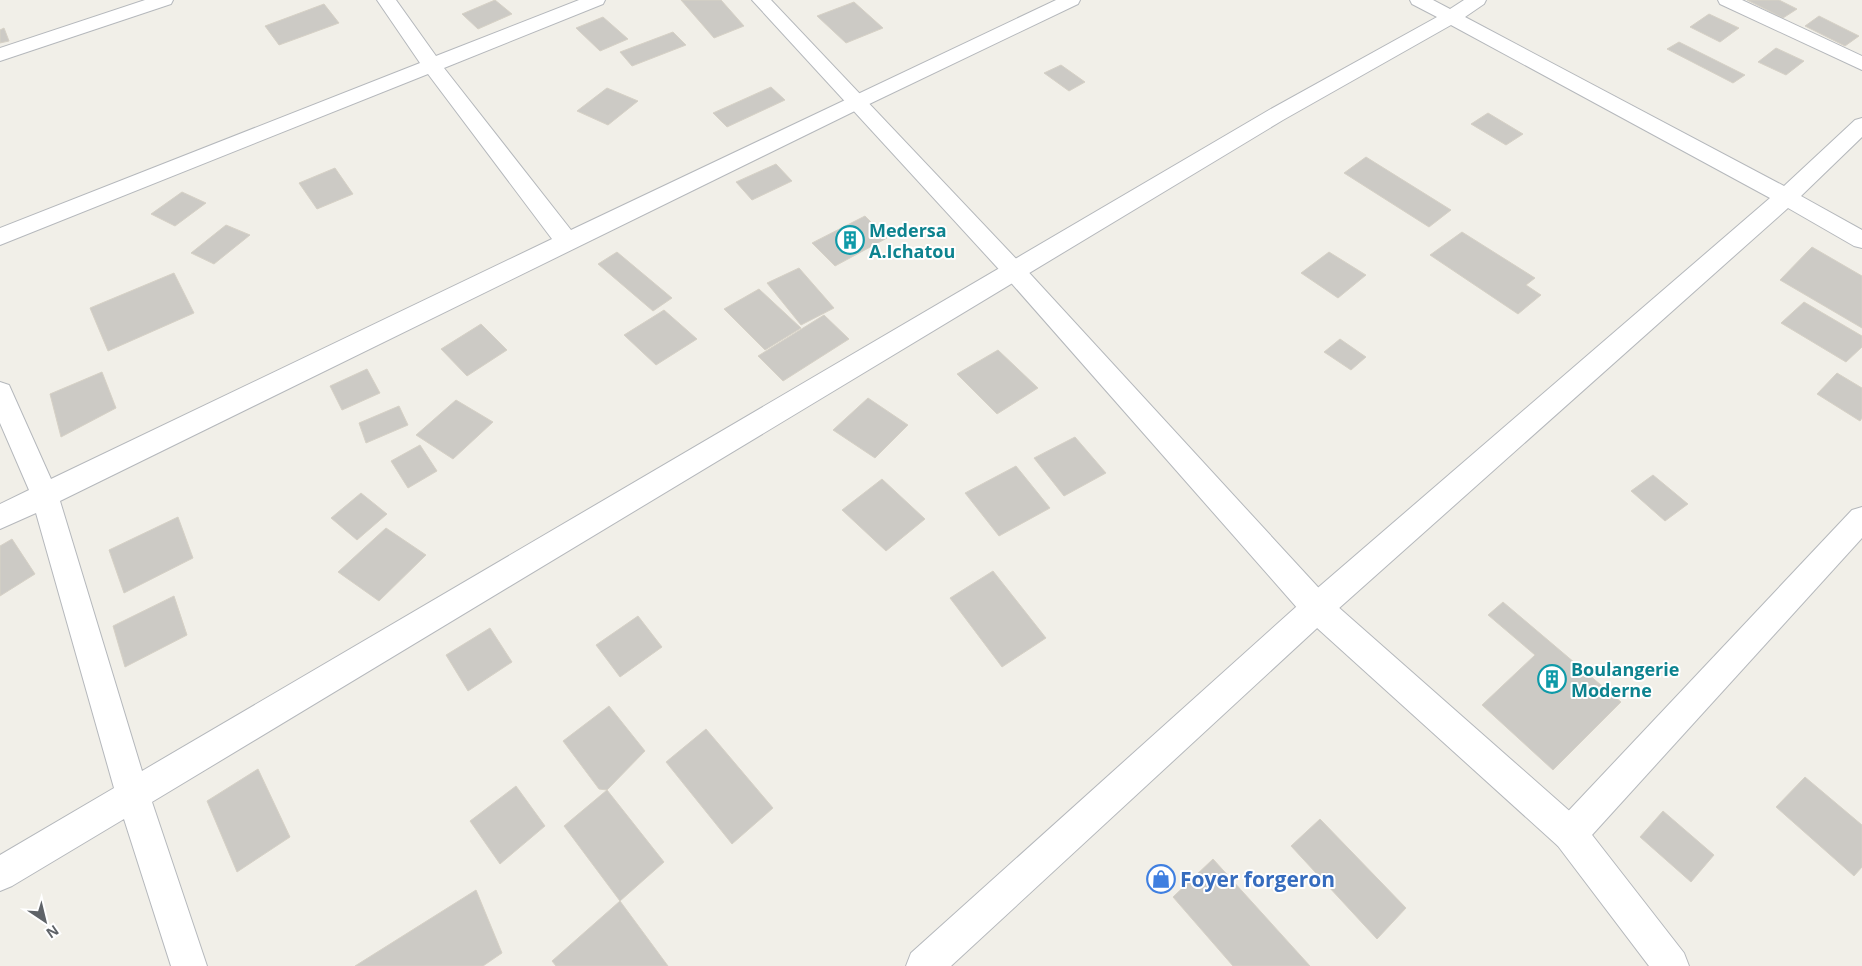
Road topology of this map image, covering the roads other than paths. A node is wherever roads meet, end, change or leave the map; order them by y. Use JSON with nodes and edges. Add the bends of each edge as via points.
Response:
{"nodes":[{"id":1,"x":164,"y":0,"type":"edge"},
{"id":2,"x":386,"y":0,"type":"edge"},
{"id":3,"x":596,"y":0,"type":"edge"},
{"id":4,"x":761,"y":0,"type":"edge"},
{"id":5,"x":1071,"y":0,"type":"edge"},
{"id":6,"x":1419,"y":0,"type":"edge"},
{"id":7,"x":1477,"y":0,"type":"edge"},
{"id":8,"x":1726,"y":0,"type":"edge"},
{"id":9,"x":1452,"y":16,"type":"junction"},
{"id":10,"x":0,"y":54,"type":"edge"},
{"id":11,"x":1862,"y":64,"type":"edge"},
{"id":12,"x":432,"y":65,"type":"junction"},
{"id":13,"x":856,"y":102,"type":"junction"},
{"id":14,"x":1862,"y":124,"type":"edge"},
{"id":15,"x":1786,"y":197,"type":"junction"},
{"id":16,"x":0,"y":237,"type":"edge"},
{"id":17,"x":1862,"y":240,"type":"edge"},
{"id":18,"x":567,"y":242,"type":"junction"},
{"id":19,"x":1014,"y":271,"type":"junction"},
{"id":20,"x":0,"y":392,"type":"edge"},
{"id":21,"x":45,"y":496,"type":"junction"},
{"id":22,"x":0,"y":517,"type":"edge"},
{"id":23,"x":1862,"y":518,"type":"edge"},
{"id":24,"x":1317,"y":608,"type":"junction"},
{"id":25,"x":133,"y":795,"type":"junction"},
{"id":26,"x":1570,"y":834,"type":"junction"},
{"id":27,"x":0,"y":874,"type":"edge"},
{"id":28,"x":189,"y":966,"type":"edge"},
{"id":29,"x":924,"y":966,"type":"edge"},
{"id":30,"x":1671,"y":966,"type":"edge"}],
"edges":[{"from":1,"to":10,"type":"street"},
{"from":2,"to":12,"type":"street"},
{"from":3,"to":12,"type":"street"},
{"from":4,"to":13,"type":"street"},
{"from":5,"to":13,"type":"street"},
{"from":6,"to":9,"type":"street"},
{"from":7,"to":9,"type":"street"},
{"from":8,"to":11,"type":"street"},
{"from":9,"to":15,"type":"street"},
{"from":9,"to":19,"type":"street","via":[[1276,115]]},
{"from":12,"to":16,"type":"street"},
{"from":12,"to":18,"type":"street"},
{"from":13,"to":18,"type":"street"},
{"from":13,"to":19,"type":"street"},
{"from":14,"to":15,"type":"street"},
{"from":15,"to":17,"type":"street"},
{"from":15,"to":24,"type":"street"},
{"from":18,"to":21,"type":"street"},
{"from":19,"to":24,"type":"street"},
{"from":19,"to":25,"type":"street"},
{"from":20,"to":21,"type":"street"},
{"from":21,"to":22,"type":"street"},
{"from":21,"to":25,"type":"street"},
{"from":23,"to":26,"type":"street"},
{"from":24,"to":26,"type":"street"},
{"from":24,"to":29,"type":"street"},
{"from":25,"to":27,"type":"street"},
{"from":25,"to":28,"type":"street"},
{"from":26,"to":30,"type":"street"}]}
